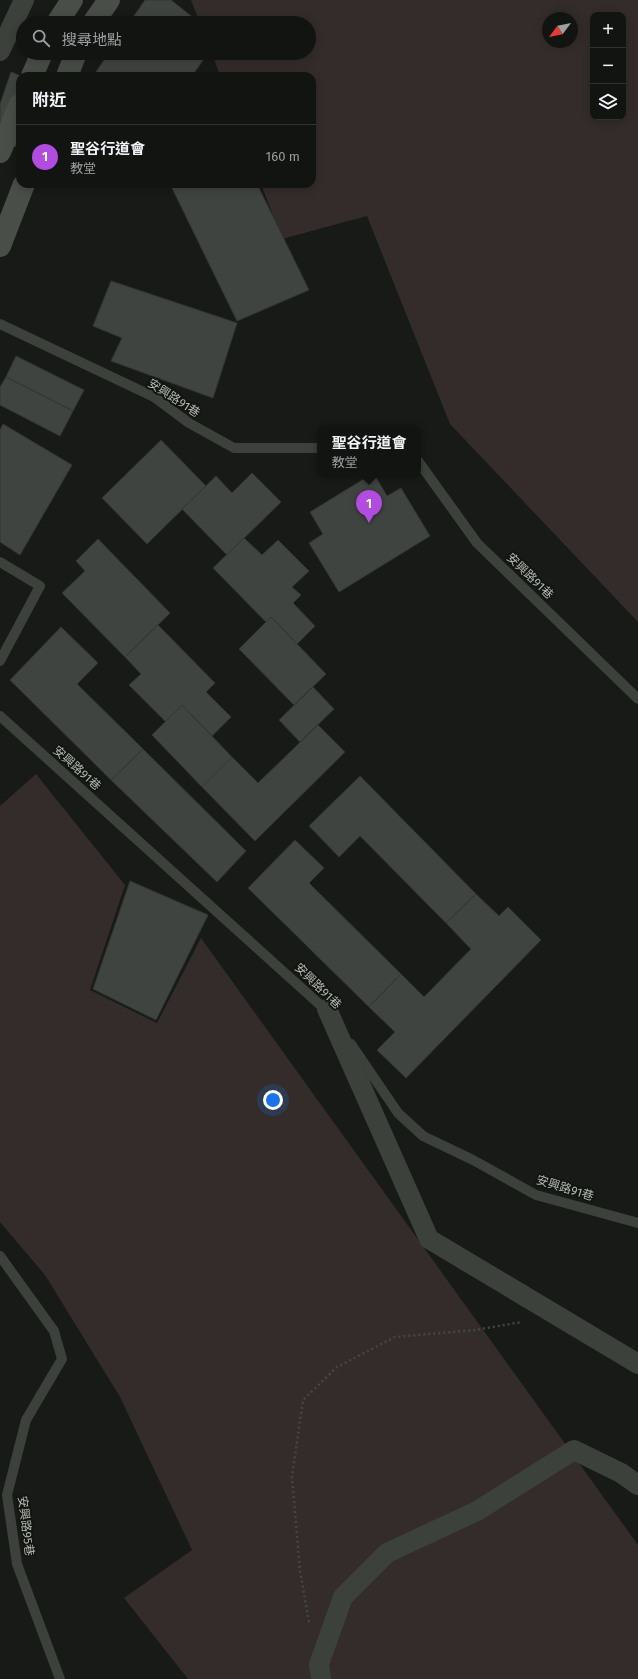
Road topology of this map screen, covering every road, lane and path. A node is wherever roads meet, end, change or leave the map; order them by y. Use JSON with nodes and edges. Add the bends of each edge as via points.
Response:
{"nodes":[{"id":1,"x":24,"y":0,"type":"edge"},
{"id":2,"x":72,"y":0,"type":"edge"},
{"id":3,"x":109,"y":0,"type":"edge"},
{"id":4,"x":16,"y":16,"type":"edge"},
{"id":5,"x":62,"y":16,"type":"edge"},
{"id":6,"x":98,"y":16,"type":"edge"},
{"id":7,"x":16,"y":17,"type":"edge"},
{"id":8,"x":0,"y":51,"type":"edge"},
{"id":9,"x":39,"y":60,"type":"edge"},
{"id":10,"x":73,"y":60,"type":"edge"},
{"id":11,"x":34,"y":72,"type":"edge"},
{"id":12,"x":69,"y":72,"type":"edge"},
{"id":13,"x":16,"y":114,"type":"edge"},
{"id":14,"x":0,"y":152,"type":"edge"},
{"id":15,"x":22,"y":188,"type":"edge"},
{"id":16,"x":0,"y":246,"type":"edge"},
{"id":17,"x":0,"y":324,"type":"edge"},
{"id":18,"x":317,"y":448,"type":"edge"},
{"id":19,"x":421,"y":465,"type":"edge"},
{"id":20,"x":0,"y":562,"type":"edge"},
{"id":21,"x":0,"y":661,"type":"edge"},
{"id":22,"x":638,"y":699,"type":"edge"},
{"id":23,"x":0,"y":716,"type":"edge"},
{"id":24,"x":327,"y":1009,"type":"junction"},
{"id":25,"x":638,"y":1223,"type":"edge"},
{"id":26,"x":0,"y":1256,"type":"edge"},
{"id":27,"x":558,"y":1316,"type":"junction"},
{"id":28,"x":638,"y":1364,"type":"edge"},
{"id":29,"x":638,"y":1485,"type":"edge"},
{"id":30,"x":310,"y":1625,"type":"dead end"},
{"id":31,"x":60,"y":1679,"type":"edge"},
{"id":32,"x":321,"y":1679,"type":"edge"}],
"edges":[{"from":1,"to":4,"type":"street"},
{"from":2,"to":5,"type":"main road"},
{"from":3,"to":6,"type":"main road"},
{"from":7,"to":8,"type":"street"},
{"from":9,"to":11,"type":"main road"},
{"from":10,"to":12,"type":"main road"},
{"from":13,"to":14,"type":"main road"},
{"from":15,"to":16,"type":"main road"},
{"from":17,"to":18,"type":"lane","name":"安興路91巷","via":[[154,397],[189,423],[234,448]]},
{"from":19,"to":22,"type":"lane","name":"安興路91巷","via":[[477,543]]},
{"from":20,"to":21,"type":"lane","via":[[40,586]]},
{"from":23,"to":24,"type":"lane","name":"安興路91巷"},
{"from":24,"to":25,"type":"lane","name":"安興路91巷","via":[[398,1113],[423,1136],[536,1195]]},
{"from":24,"to":27,"type":"street","via":[[429,1239]]},
{"from":26,"to":31,"type":"lane","name":"安興路95巷","via":[[54,1331],[62,1359],[26,1420],[7,1495],[17,1564]]},
{"from":27,"to":28,"type":"street"},
{"from":27,"to":30,"type":"path","via":[[475,1330],[395,1337],[337,1367],[303,1400],[292,1477],[300,1571]]},
{"from":29,"to":32,"type":"street","via":[[574,1450],[477,1511],[386,1553],[343,1598],[319,1664]]}]}
